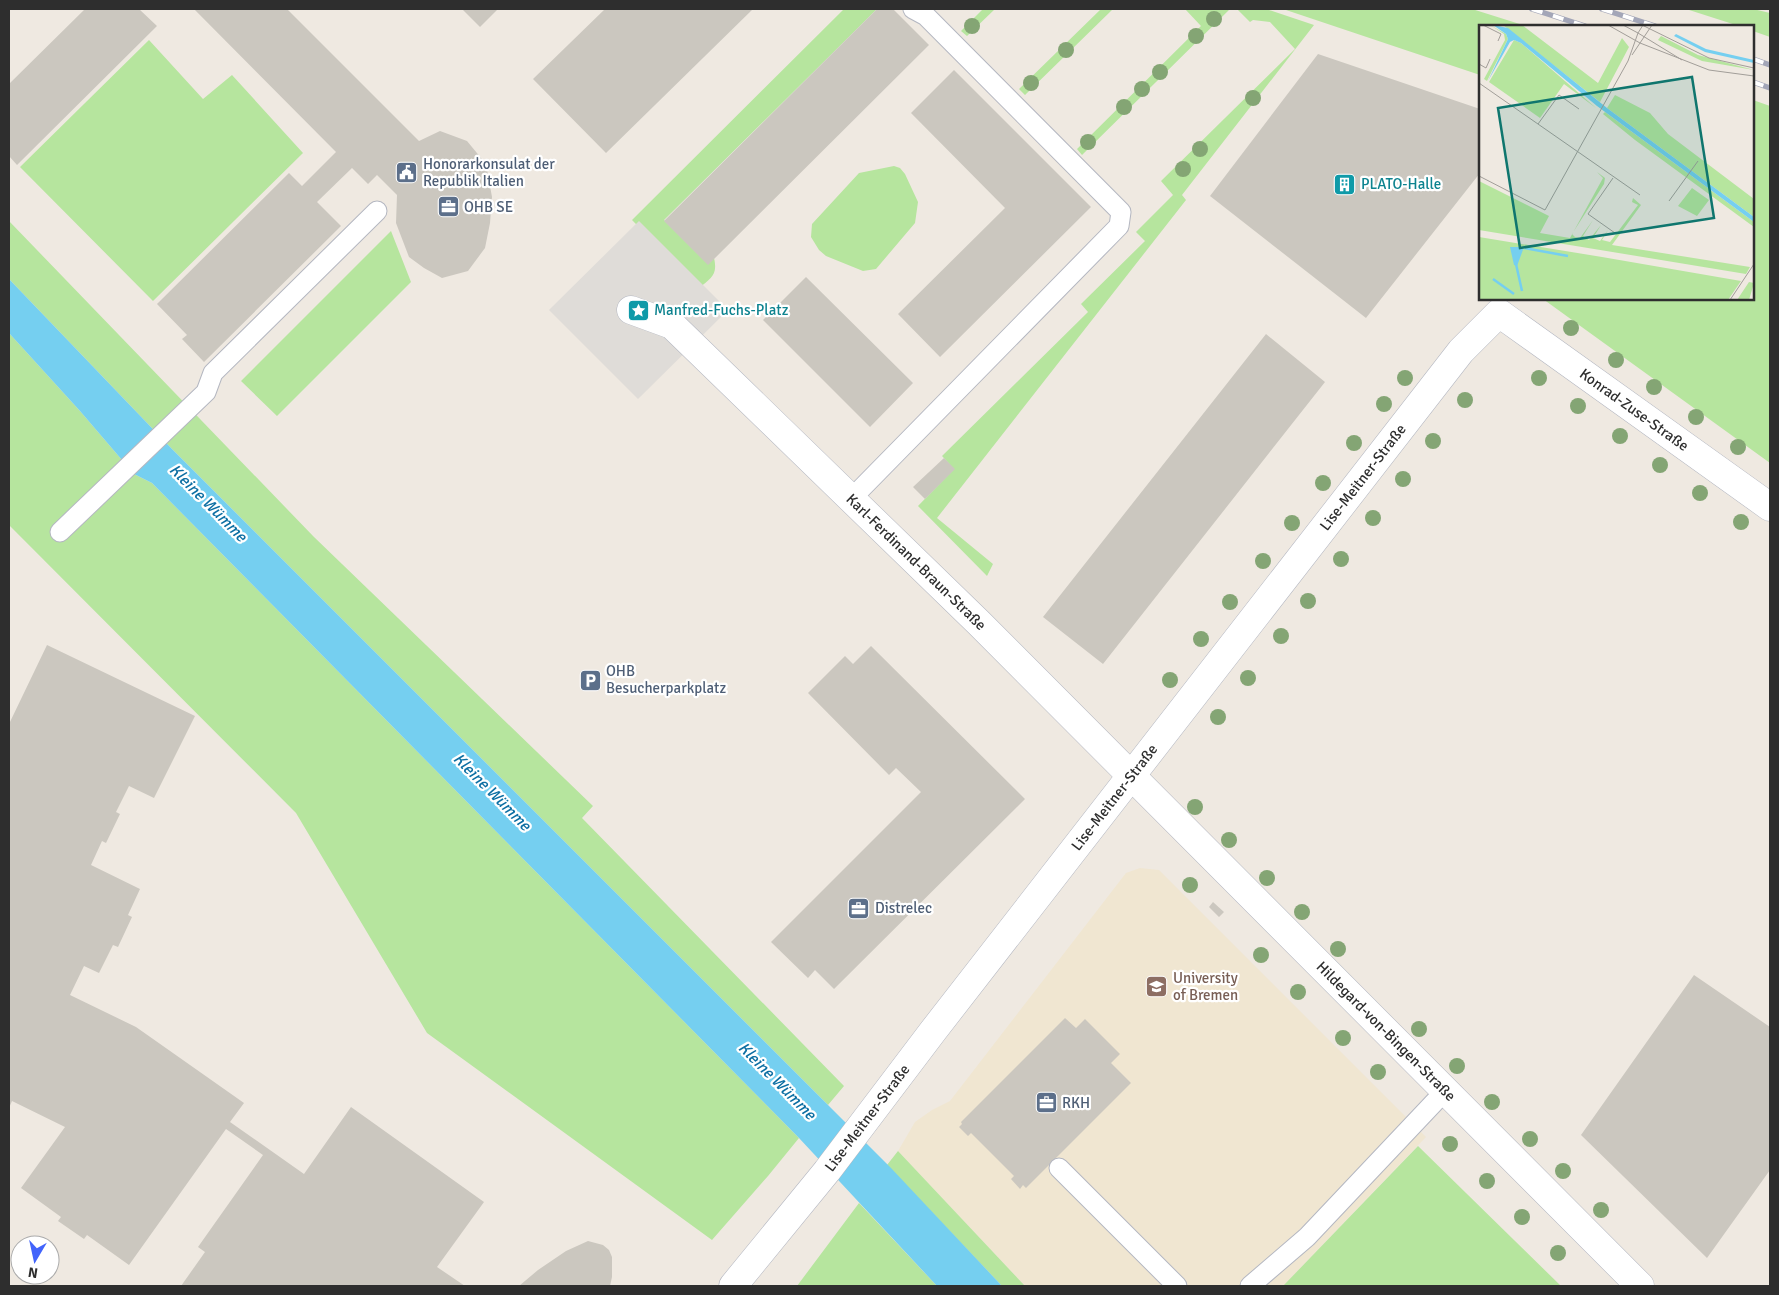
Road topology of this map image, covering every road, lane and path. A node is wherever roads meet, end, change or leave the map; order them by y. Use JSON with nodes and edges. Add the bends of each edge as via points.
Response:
{"nodes":[{"id":1,"x":913,"y":9,"type":"edge"},
{"id":2,"x":377,"y":210,"type":"dead end"},
{"id":3,"x":631,"y":310,"type":"dead end"},
{"id":4,"x":1499,"y":313,"type":"joint"},
{"id":5,"x":851,"y":499,"type":"junction"},
{"id":6,"x":1770,"y":507,"type":"edge"},
{"id":7,"x":60,"y":532,"type":"dead end"},
{"id":8,"x":1133,"y":776,"type":"junction"},
{"id":9,"x":1445,"y":1091,"type":"junction"},
{"id":10,"x":1059,"y":1168,"type":"dead end"},
{"id":11,"x":733,"y":1286,"type":"edge"},
{"id":12,"x":1177,"y":1286,"type":"edge"},
{"id":13,"x":1250,"y":1286,"type":"edge"},
{"id":14,"x":1640,"y":1286,"type":"edge"}],
"edges":[{"from":1,"to":5,"type":"lane","via":[[926,16],[1121,212],[1119,226]]},
{"from":2,"to":7,"type":"lane","via":[[213,373],[206,392]]},
{"from":3,"to":5,"type":"street","name":"Karl-Ferdinand-Braun-Straße","via":[[672,325]]},
{"from":4,"to":6,"type":"street","name":"Konrad-Zuse-Straße"},
{"from":4,"to":8,"type":"street","name":"Lise-Meitner-Straße","via":[[1461,351]]},
{"from":5,"to":8,"type":"street","name":"Karl-Ferdinand-Braun-Straße"},
{"from":8,"to":9,"type":"street","name":"Hildegard-von-Bingen-Straße"},
{"from":8,"to":11,"type":"street","name":"Lise-Meitner-Straße"},
{"from":9,"to":13,"type":"lane","via":[[1308,1237]]},
{"from":9,"to":14,"type":"street","name":"Hildegard-von-Bingen-Straße"},
{"from":10,"to":12,"type":"lane"}]}
